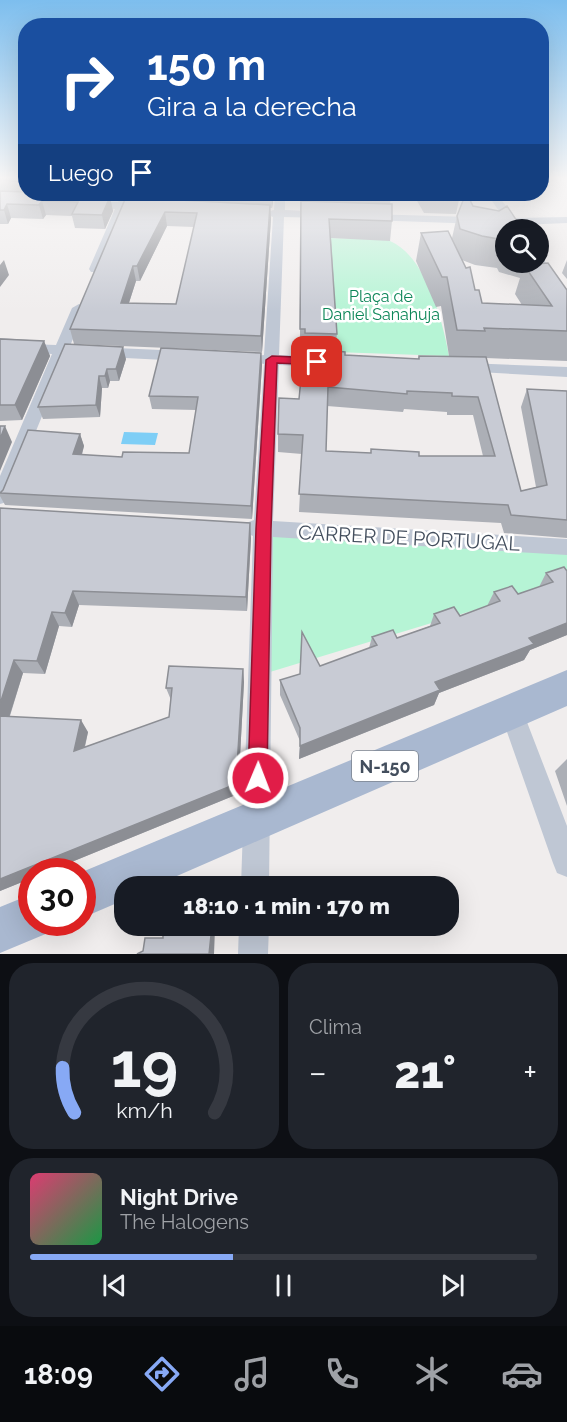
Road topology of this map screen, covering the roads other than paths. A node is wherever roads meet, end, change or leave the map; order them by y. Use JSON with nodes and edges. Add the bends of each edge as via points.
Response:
{"nodes":[{"id":1,"x":115,"y":223,"type":"edge"},
{"id":2,"x":279,"y":223,"type":"edge"},
{"id":3,"x":460,"y":223,"type":"edge"},
{"id":4,"x":495,"y":225,"type":"edge"},
{"id":5,"x":547,"y":273,"type":"edge"},
{"id":6,"x":567,"y":301,"type":"edge"},
{"id":7,"x":0,"y":347,"type":"edge"},
{"id":8,"x":61,"y":350,"type":"junction"},
{"id":9,"x":201,"y":356,"type":"edge"},
{"id":10,"x":248,"y":359,"type":"edge"},
{"id":11,"x":272,"y":360,"type":"junction"},
{"id":12,"x":342,"y":363,"type":"edge"},
{"id":13,"x":449,"y":367,"type":"edge"},
{"id":14,"x":567,"y":372,"type":"edge"},
{"id":15,"x":0,"y":497,"type":"edge"},
{"id":16,"x":240,"y":527,"type":"edge"},
{"id":17,"x":263,"y":529,"type":"junction"},
{"id":18,"x":567,"y":547,"type":"edge"},
{"id":19,"x":567,"y":688,"type":"edge"},
{"id":20,"x":512,"y":712,"type":"junction"},
{"id":21,"x":257,"y":820,"type":"junction"},
{"id":22,"x":567,"y":863,"type":"edge"},
{"id":23,"x":255,"y":876,"type":"edge"},
{"id":24,"x":96,"y":889,"type":"edge"},
{"id":25,"x":18,"y":923,"type":"edge"},
{"id":26,"x":0,"y":930,"type":"edge"},
{"id":27,"x":254,"y":936,"type":"edge"},
{"id":28,"x":253,"y":954,"type":"edge"}],
"edges":[{"from":1,"to":8,"type":"street"},
{"from":2,"to":11,"type":"street"},
{"from":3,"to":4,"type":"street"},
{"from":5,"to":6,"type":"street"},
{"from":7,"to":8,"type":"street"},
{"from":8,"to":9,"type":"street"},
{"from":8,"to":15,"type":"street"},
{"from":10,"to":11,"type":"street"},
{"from":11,"to":12,"type":"street"},
{"from":11,"to":17,"type":"street"},
{"from":13,"to":14,"type":"street"},
{"from":16,"to":17,"type":"street","name":"CARRER DE PORTUGAL"},
{"from":17,"to":18,"type":"street","name":"CARRER DE PORTUGAL"},
{"from":17,"to":21,"type":"street"},
{"from":19,"to":20,"type":"main road","number":"N-150"},
{"from":20,"to":21,"type":"main road","number":"N-150"},
{"from":20,"to":22,"type":"street"},
{"from":21,"to":23,"type":"street"},
{"from":21,"to":24,"type":"main road","number":"N-150"},
{"from":25,"to":26,"type":"main road"},
{"from":27,"to":28,"type":"street"}]}
